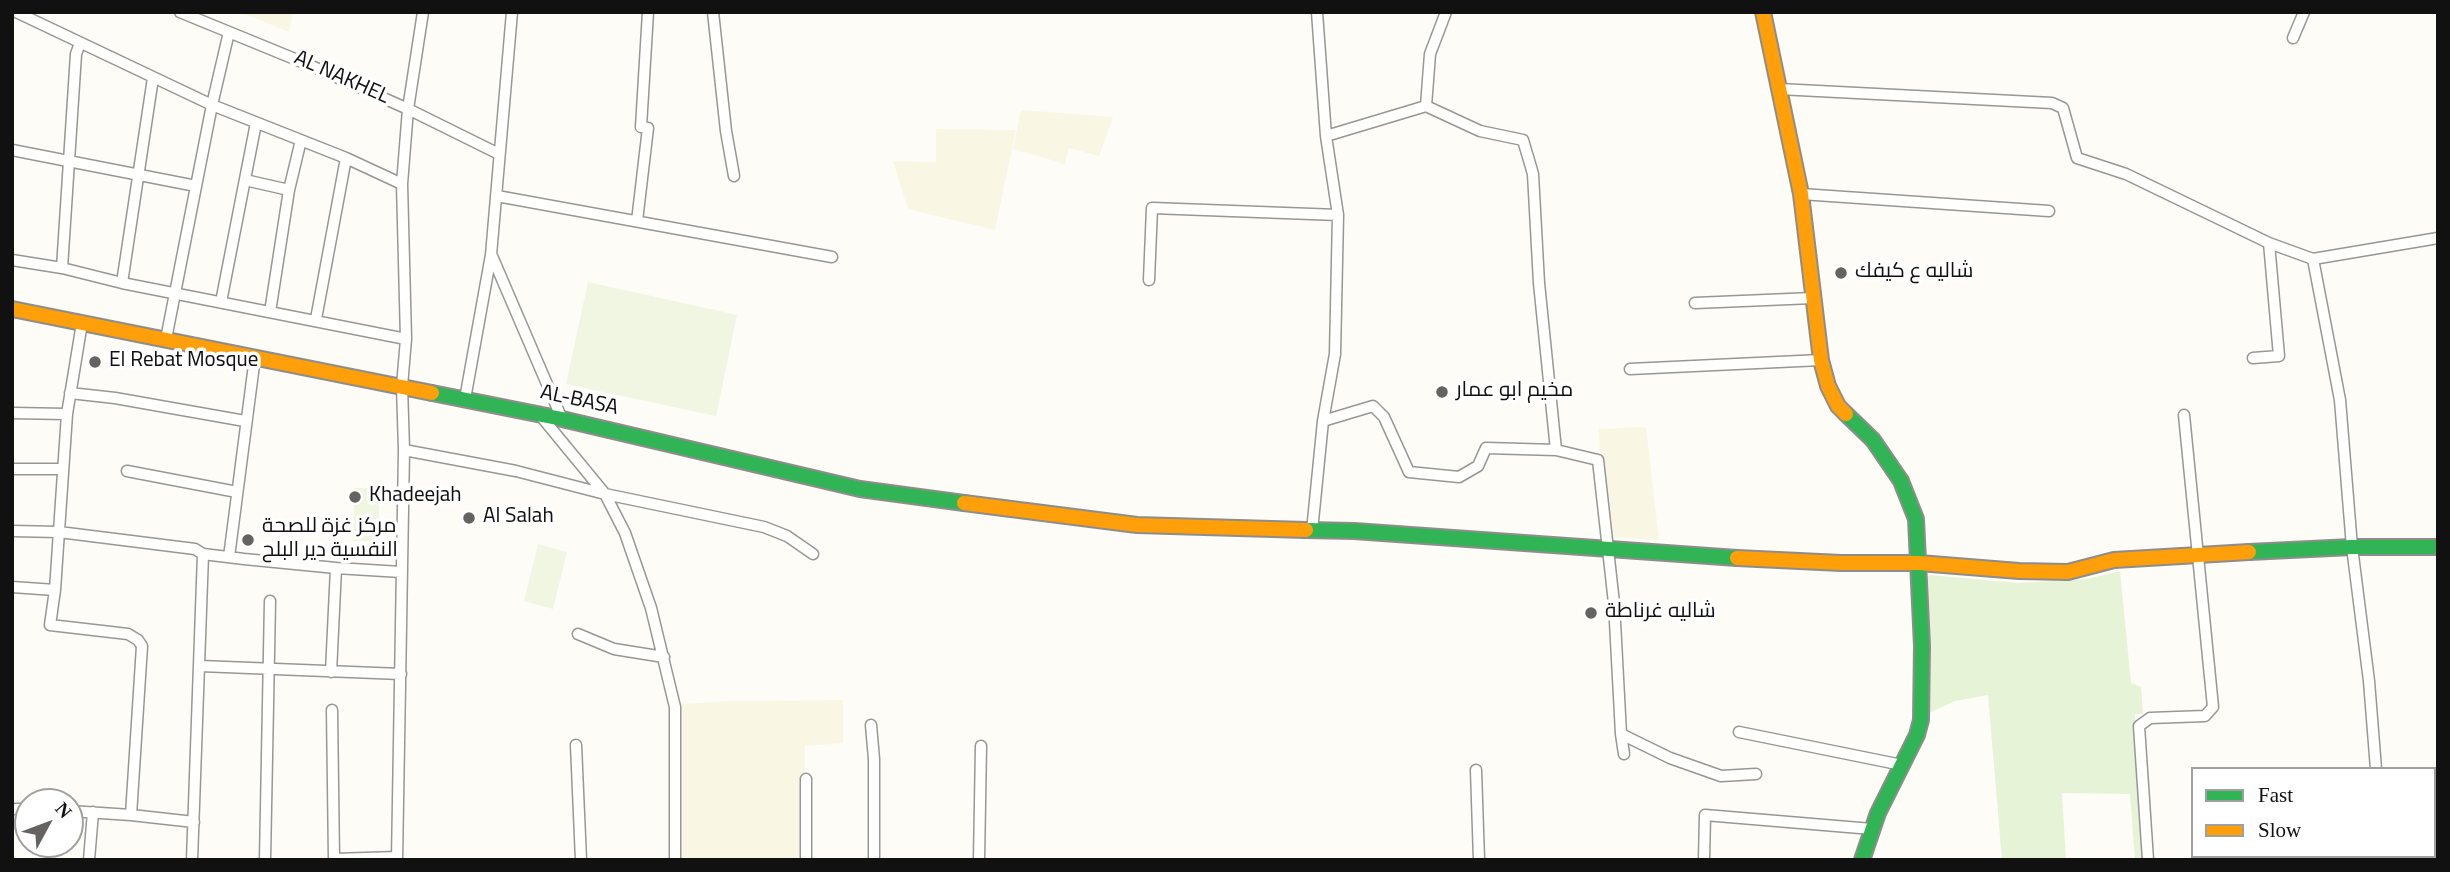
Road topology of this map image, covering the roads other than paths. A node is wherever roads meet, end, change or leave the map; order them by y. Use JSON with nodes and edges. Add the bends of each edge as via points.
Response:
{"nodes":[{"id":1,"x":16,"y":12,"type":"edge"},
{"id":2,"x":180,"y":12,"type":"edge"},
{"id":3,"x":423,"y":12,"type":"edge"},
{"id":4,"x":512,"y":12,"type":"edge"},
{"id":5,"x":648,"y":12,"type":"edge"},
{"id":6,"x":713,"y":12,"type":"edge"},
{"id":7,"x":1317,"y":12,"type":"edge"},
{"id":8,"x":1446,"y":12,"type":"edge"},
{"id":9,"x":1763,"y":12,"type":"edge"},
{"id":10,"x":2304,"y":12,"type":"edge"},
{"id":11,"x":229,"y":32,"type":"junction"},
{"id":12,"x":2293,"y":38,"type":"dead end"},
{"id":13,"x":80,"y":43,"type":"junction"},
{"id":14,"x":153,"y":78,"type":"junction"},
{"id":15,"x":1779,"y":89,"type":"junction"},
{"id":16,"x":212,"y":105,"type":"junction"},
{"id":17,"x":1426,"y":106,"type":"junction"},
{"id":18,"x":408,"y":108,"type":"junction"},
{"id":19,"x":256,"y":123,"type":"junction"},
{"id":20,"x":1326,"y":136,"type":"junction"},
{"id":21,"x":301,"y":140,"type":"junction"},
{"id":22,"x":12,"y":150,"type":"edge"},
{"id":23,"x":499,"y":153,"type":"junction"},
{"id":24,"x":346,"y":158,"type":"junction"},
{"id":25,"x":69,"y":162,"type":"junction"},
{"id":26,"x":138,"y":174,"type":"junction"},
{"id":27,"x":734,"y":176,"type":"dead end"},
{"id":28,"x":245,"y":180,"type":"junction"},
{"id":29,"x":402,"y":184,"type":"junction"},
{"id":30,"x":196,"y":186,"type":"junction"},
{"id":31,"x":289,"y":190,"type":"junction"},
{"id":32,"x":1801,"y":194,"type":"junction"},
{"id":33,"x":496,"y":196,"type":"junction"},
{"id":34,"x":2049,"y":211,"type":"dead end"},
{"id":35,"x":1338,"y":215,"type":"junction"},
{"id":36,"x":637,"y":221,"type":"junction"},
{"id":37,"x":2438,"y":238,"type":"edge"},
{"id":38,"x":2269,"y":243,"type":"junction"},
{"id":39,"x":491,"y":255,"type":"junction"},
{"id":40,"x":832,"y":257,"type":"dead end"},
{"id":41,"x":2313,"y":259,"type":"junction"},
{"id":42,"x":12,"y":260,"type":"edge"},
{"id":43,"x":62,"y":268,"type":"junction"},
{"id":44,"x":1149,"y":280,"type":"dead end"},
{"id":45,"x":122,"y":283,"type":"junction"},
{"id":46,"x":175,"y":293,"type":"junction"},
{"id":47,"x":1813,"y":298,"type":"junction"},
{"id":48,"x":221,"y":302,"type":"junction"},
{"id":49,"x":1695,"y":303,"type":"dead end"},
{"id":50,"x":12,"y":309,"type":"edge"},
{"id":51,"x":270,"y":312,"type":"junction"},
{"id":52,"x":316,"y":319,"type":"junction"},
{"id":53,"x":82,"y":323,"type":"junction"},
{"id":54,"x":166,"y":339,"type":"junction"},
{"id":55,"x":406,"y":339,"type":"junction"},
{"id":56,"x":255,"y":356,"type":"junction"},
{"id":57,"x":2253,"y":358,"type":"dead end"},
{"id":58,"x":1821,"y":360,"type":"junction"},
{"id":59,"x":1630,"y":369,"type":"dead end"},
{"id":60,"x":402,"y":386,"type":"junction"},
{"id":61,"x":70,"y":393,"type":"junction"},
{"id":62,"x":465,"y":400,"type":"junction"},
{"id":63,"x":12,"y":413,"type":"edge"},
{"id":64,"x":67,"y":414,"type":"junction"},
{"id":65,"x":540,"y":415,"type":"junction"},
{"id":66,"x":2184,"y":415,"type":"dead end"},
{"id":67,"x":562,"y":419,"type":"junction"},
{"id":68,"x":246,"y":421,"type":"junction"},
{"id":69,"x":1323,"y":421,"type":"junction"},
{"id":70,"x":404,"y":450,"type":"junction"},
{"id":71,"x":1556,"y":450,"type":"junction"},
{"id":72,"x":12,"y":469,"type":"edge"},
{"id":73,"x":63,"y":469,"type":"junction"},
{"id":74,"x":127,"y":471,"type":"dead end"},
{"id":75,"x":237,"y":492,"type":"junction"},
{"id":76,"x":605,"y":494,"type":"junction"},
{"id":77,"x":12,"y":531,"type":"edge"},
{"id":78,"x":1312,"y":531,"type":"junction"},
{"id":79,"x":59,"y":532,"type":"junction"},
{"id":80,"x":2352,"y":547,"type":"junction"},
{"id":81,"x":2438,"y":547,"type":"edge"},
{"id":82,"x":1608,"y":548,"type":"junction"},
{"id":83,"x":203,"y":554,"type":"junction"},
{"id":84,"x":813,"y":554,"type":"dead end"},
{"id":85,"x":2197,"y":554,"type":"junction"},
{"id":86,"x":229,"y":557,"type":"junction"},
{"id":87,"x":1919,"y":563,"type":"junction"},
{"id":88,"x":336,"y":568,"type":"junction"},
{"id":89,"x":401,"y":572,"type":"junction"},
{"id":90,"x":12,"y":587,"type":"edge"},
{"id":91,"x":55,"y":590,"type":"junction"},
{"id":92,"x":270,"y":601,"type":"dead end"},
{"id":93,"x":578,"y":634,"type":"dead end"},
{"id":94,"x":664,"y":657,"type":"junction"},
{"id":95,"x":200,"y":666,"type":"junction"},
{"id":96,"x":268,"y":670,"type":"junction"},
{"id":97,"x":331,"y":672,"type":"junction"},
{"id":98,"x":401,"y":674,"type":"junction"},
{"id":99,"x":331,"y":710,"type":"dead end"},
{"id":100,"x":872,"y":725,"type":"dead end"},
{"id":101,"x":1739,"y":732,"type":"dead end"},
{"id":102,"x":1620,"y":734,"type":"junction"},
{"id":103,"x":576,"y":745,"type":"dead end"},
{"id":104,"x":981,"y":746,"type":"dead end"},
{"id":105,"x":1624,"y":754,"type":"dead end"},
{"id":106,"x":1902,"y":765,"type":"junction"},
{"id":107,"x":2376,"y":767,"type":"edge"},
{"id":108,"x":1476,"y":770,"type":"dead end"},
{"id":109,"x":1756,"y":774,"type":"dead end"},
{"id":110,"x":806,"y":779,"type":"dead end"},
{"id":111,"x":84,"y":812,"type":"edge"},
{"id":112,"x":93,"y":812,"type":"junction"},
{"id":113,"x":131,"y":815,"type":"junction"},
{"id":114,"x":194,"y":822,"type":"junction"},
{"id":115,"x":1872,"y":829,"type":"junction"},
{"id":116,"x":397,"y":858,"type":"edge"},
{"id":117,"x":89,"y":860,"type":"edge"},
{"id":118,"x":192,"y":860,"type":"edge"},
{"id":119,"x":265,"y":860,"type":"edge"},
{"id":120,"x":581,"y":860,"type":"edge"},
{"id":121,"x":675,"y":860,"type":"edge"},
{"id":122,"x":806,"y":860,"type":"edge"},
{"id":123,"x":874,"y":860,"type":"edge"},
{"id":124,"x":979,"y":860,"type":"edge"},
{"id":125,"x":1479,"y":860,"type":"edge"},
{"id":126,"x":1704,"y":860,"type":"edge"},
{"id":127,"x":1862,"y":860,"type":"edge"},
{"id":128,"x":2148,"y":860,"type":"edge"}],
"edges":[{"from":1,"to":13,"type":"street"},
{"from":2,"to":11,"type":"street","name":"AL NAKHEL"},
{"from":3,"to":18,"type":"street"},
{"from":4,"to":23,"type":"street"},
{"from":5,"to":36,"type":"street","via":[[641,127],[648,128]]},
{"from":6,"to":27,"type":"street"},
{"from":7,"to":20,"type":"street"},
{"from":8,"to":17,"type":"street","via":[[1430,54]]},
{"from":9,"to":15,"type":"street"},
{"from":10,"to":12,"type":"street"},
{"from":11,"to":16,"type":"street"},
{"from":11,"to":18,"type":"street","name":"AL NAKHEL"},
{"from":13,"to":14,"type":"street"},
{"from":13,"to":25,"type":"street"},
{"from":14,"to":16,"type":"street"},
{"from":14,"to":26,"type":"street"},
{"from":15,"to":32,"type":"street"},
{"from":15,"to":38,"type":"street","via":[[2052,103],[2063,108],[2077,158],[2126,174]]},
{"from":16,"to":19,"type":"street"},
{"from":16,"to":30,"type":"street"},
{"from":17,"to":20,"type":"street"},
{"from":17,"to":71,"type":"street","via":[[1480,131],[1523,140],[1533,174]]},
{"from":18,"to":23,"type":"street","name":"AL NAKHEL"},
{"from":18,"to":29,"type":"street"},
{"from":19,"to":21,"type":"street"},
{"from":19,"to":28,"type":"street"},
{"from":20,"to":35,"type":"street"},
{"from":21,"to":24,"type":"street"},
{"from":21,"to":31,"type":"street"},
{"from":22,"to":25,"type":"street"},
{"from":23,"to":33,"type":"street"},
{"from":24,"to":29,"type":"street"},
{"from":24,"to":52,"type":"street"},
{"from":25,"to":26,"type":"street"},
{"from":25,"to":43,"type":"street"},
{"from":26,"to":30,"type":"street"},
{"from":26,"to":45,"type":"street"},
{"from":28,"to":31,"type":"street"},
{"from":28,"to":48,"type":"street"},
{"from":29,"to":55,"type":"street"},
{"from":30,"to":46,"type":"street"},
{"from":31,"to":51,"type":"street"},
{"from":32,"to":34,"type":"street"},
{"from":32,"to":47,"type":"street"},
{"from":33,"to":36,"type":"street"},
{"from":33,"to":39,"type":"street"},
{"from":35,"to":44,"type":"street","via":[[1152,208]]},
{"from":35,"to":69,"type":"street","via":[[1335,354]]},
{"from":36,"to":40,"type":"street"},
{"from":37,"to":41,"type":"street"},
{"from":38,"to":41,"type":"street"},
{"from":38,"to":57,"type":"street","via":[[2279,356]]},
{"from":39,"to":62,"type":"street"},
{"from":39,"to":67,"type":"street"},
{"from":41,"to":80,"type":"street","via":[[2340,400]]},
{"from":42,"to":43,"type":"street"},
{"from":43,"to":45,"type":"street"},
{"from":45,"to":46,"type":"street"},
{"from":46,"to":48,"type":"street"},
{"from":46,"to":54,"type":"street"},
{"from":47,"to":49,"type":"street"},
{"from":47,"to":58,"type":"street"},
{"from":48,"to":51,"type":"street"},
{"from":50,"to":53,"type":"street","name":"AL-BASA"},
{"from":51,"to":52,"type":"street"},
{"from":52,"to":55,"type":"street"},
{"from":53,"to":54,"type":"street","name":"AL-BASA"},
{"from":53,"to":61,"type":"street"},
{"from":54,"to":56,"type":"street","name":"AL-BASA"},
{"from":55,"to":60,"type":"street"},
{"from":56,"to":60,"type":"street","name":"AL-BASA"},
{"from":56,"to":68,"type":"street"},
{"from":58,"to":59,"type":"street"},
{"from":58,"to":87,"type":"street","via":[[1838,406],[1873,440],[1901,481],[1916,519]]},
{"from":60,"to":62,"type":"street","name":"AL-BASA"},
{"from":60,"to":70,"type":"street"},
{"from":61,"to":64,"type":"street"},
{"from":61,"to":68,"type":"street"},
{"from":62,"to":65,"type":"street","name":"AL-BASA"},
{"from":63,"to":64,"type":"street"},
{"from":64,"to":73,"type":"street"},
{"from":65,"to":67,"type":"street","name":"AL-BASA"},
{"from":65,"to":76,"type":"street"},
{"from":66,"to":85,"type":"street"},
{"from":67,"to":78,"type":"street","name":"AL-BASA","via":[[860,489],[1137,525]]},
{"from":68,"to":75,"type":"street"},
{"from":69,"to":71,"type":"street","via":[[1373,406],[1384,417],[1409,472],[1459,477],[1478,466],[1486,447]]},
{"from":69,"to":78,"type":"street"},
{"from":70,"to":76,"type":"street"},
{"from":70,"to":89,"type":"street"},
{"from":71,"to":82,"type":"street","via":[[1598,460]]},
{"from":72,"to":73,"type":"street"},
{"from":73,"to":79,"type":"street"},
{"from":74,"to":75,"type":"street"},
{"from":75,"to":86,"type":"street"},
{"from":76,"to":84,"type":"street","via":[[764,527]]},
{"from":76,"to":94,"type":"street","via":[[625,533]]},
{"from":77,"to":79,"type":"street"},
{"from":78,"to":82,"type":"street","name":"AL-BASA"},
{"from":79,"to":83,"type":"street","via":[[195,549]]},
{"from":79,"to":91,"type":"street"},
{"from":80,"to":81,"type":"street","name":"AL-BASA"},
{"from":80,"to":85,"type":"street","name":"AL-BASA"},
{"from":80,"to":107,"type":"street"},
{"from":82,"to":87,"type":"street","name":"AL-BASA","via":[[1682,556]]},
{"from":82,"to":102,"type":"street"},
{"from":83,"to":86,"type":"street"},
{"from":83,"to":95,"type":"street"},
{"from":85,"to":87,"type":"street","name":"AL-BASA","via":[[2114,560],[2068,572]]},
{"from":85,"to":128,"type":"street","via":[[2213,707],[2205,716],[2150,718],[2139,726]]},
{"from":86,"to":88,"type":"street"},
{"from":87,"to":106,"type":"street","via":[[1921,720]]},
{"from":88,"to":89,"type":"street"},
{"from":88,"to":97,"type":"street"},
{"from":89,"to":98,"type":"street"},
{"from":90,"to":91,"type":"street"},
{"from":91,"to":113,"type":"street","via":[[50,625],[128,634],[142,646]]},
{"from":92,"to":96,"type":"street"},
{"from":93,"to":94,"type":"street","via":[[614,649]]},
{"from":94,"to":121,"type":"street","via":[[675,708]]},
{"from":95,"to":96,"type":"street"},
{"from":95,"to":114,"type":"street"},
{"from":96,"to":97,"type":"street"},
{"from":96,"to":119,"type":"street"},
{"from":97,"to":98,"type":"street"},
{"from":98,"to":116,"type":"street"},
{"from":99,"to":116,"type":"street","via":[[334,859]]},
{"from":100,"to":123,"type":"street"},
{"from":101,"to":106,"type":"street"},
{"from":102,"to":105,"type":"street"},
{"from":102,"to":109,"type":"street","via":[[1721,776]]},
{"from":103,"to":120,"type":"street"},
{"from":104,"to":124,"type":"street"},
{"from":106,"to":115,"type":"street"},
{"from":108,"to":125,"type":"street"},
{"from":110,"to":122,"type":"street"},
{"from":111,"to":112,"type":"street"},
{"from":112,"to":113,"type":"street"},
{"from":112,"to":117,"type":"street"},
{"from":113,"to":114,"type":"street"},
{"from":114,"to":118,"type":"street"},
{"from":115,"to":126,"type":"street","via":[[1705,814]]},
{"from":115,"to":127,"type":"street"}]}
